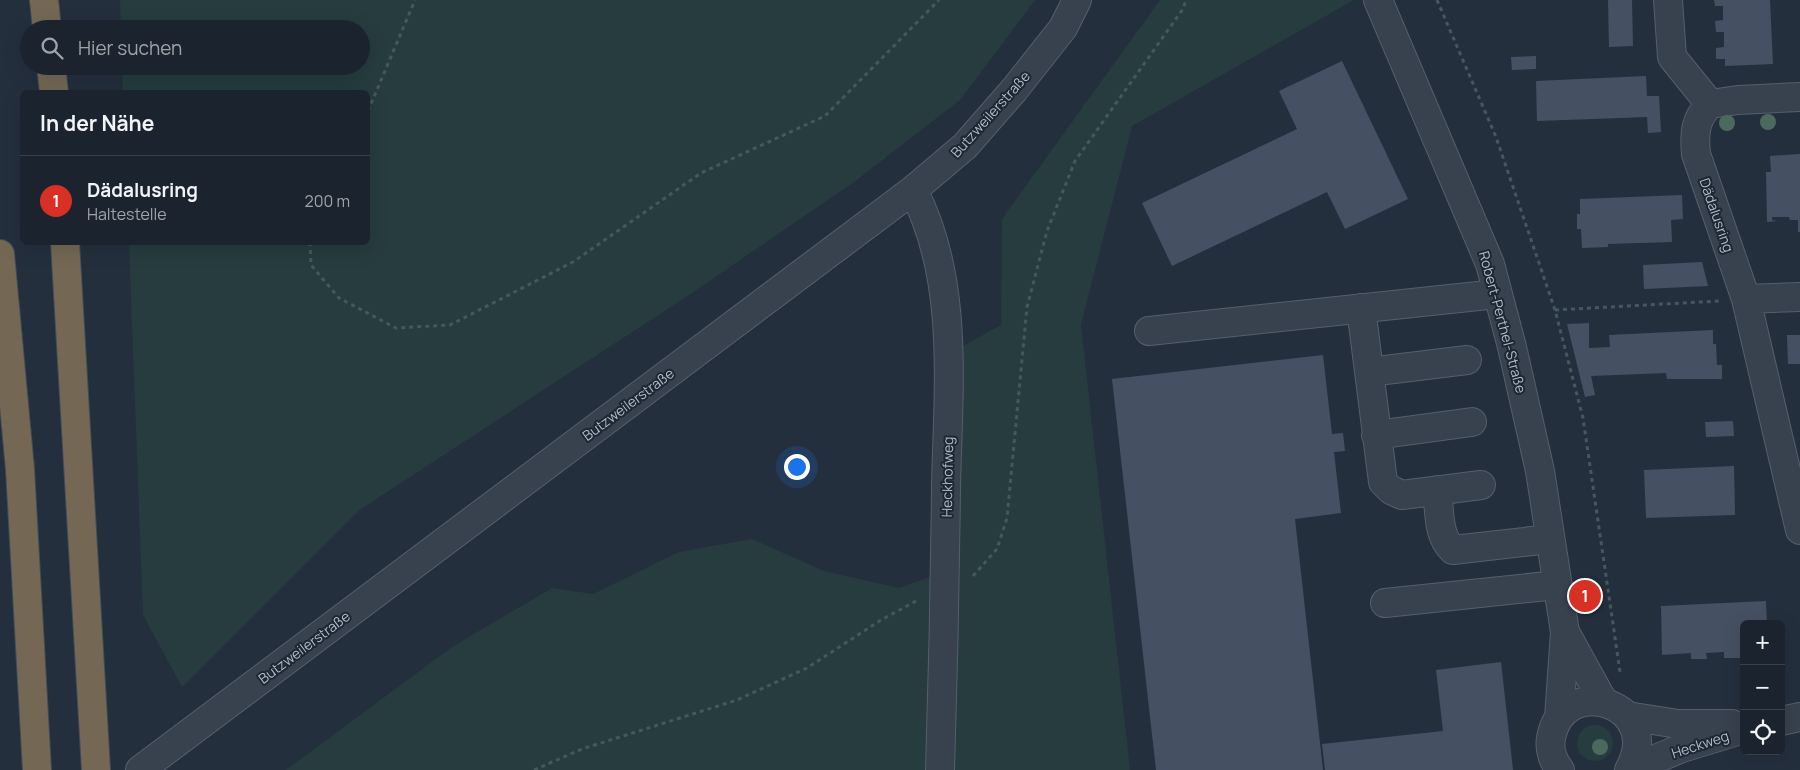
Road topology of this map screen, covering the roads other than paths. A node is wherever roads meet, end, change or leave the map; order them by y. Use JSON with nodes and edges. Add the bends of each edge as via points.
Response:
{"nodes":[{"id":1,"x":44,"y":0,"type":"edge"},
{"id":2,"x":1077,"y":0,"type":"edge"},
{"id":3,"x":1378,"y":0,"type":"edge"},
{"id":4,"x":1668,"y":0,"type":"edge"},
{"id":5,"x":46,"y":20,"type":"edge"},
{"id":6,"x":52,"y":75,"type":"edge"},
{"id":7,"x":54,"y":90,"type":"edge"},
{"id":8,"x":1800,"y":97,"type":"edge"},
{"id":9,"x":1710,"y":104,"type":"junction"},
{"id":10,"x":912,"y":190,"type":"junction"},
{"id":11,"x":65,"y":245,"type":"edge"},
{"id":12,"x":0,"y":254,"type":"edge"},
{"id":13,"x":1498,"y":294,"type":"junction"},
{"id":14,"x":1800,"y":297,"type":"edge"},
{"id":15,"x":1746,"y":299,"type":"junction"},
{"id":16,"x":1361,"y":308,"type":"junction"},
{"id":17,"x":1149,"y":331,"type":"dead end"},
{"id":18,"x":1467,"y":360,"type":"dead end"},
{"id":19,"x":1369,"y":372,"type":"junction"},
{"id":20,"x":1472,"y":422,"type":"dead end"},
{"id":21,"x":1376,"y":435,"type":"junction"},
{"id":22,"x":1481,"y":485,"type":"dead end"},
{"id":23,"x":1437,"y":490,"type":"junction"},
{"id":24,"x":1800,"y":530,"type":"edge"},
{"id":25,"x":1550,"y":539,"type":"junction"},
{"id":26,"x":1557,"y":585,"type":"junction"},
{"id":27,"x":1385,"y":603,"type":"dead end"},
{"id":28,"x":1565,"y":632,"type":"junction"},
{"id":29,"x":1603,"y":701,"type":"junction"},
{"id":30,"x":1627,"y":716,"type":"junction"},
{"id":31,"x":1800,"y":717,"type":"edge"},
{"id":32,"x":1559,"y":718,"type":"junction"},
{"id":33,"x":1785,"y":719,"type":"edge"},
{"id":34,"x":1740,"y":724,"type":"edge"},
{"id":35,"x":1740,"y":730,"type":"edge"},
{"id":36,"x":37,"y":770,"type":"edge"},
{"id":37,"x":96,"y":770,"type":"edge"},
{"id":38,"x":140,"y":770,"type":"edge"},
{"id":39,"x":940,"y":770,"type":"edge"},
{"id":40,"x":1560,"y":770,"type":"edge"},
{"id":41,"x":1629,"y":770,"type":"edge"}],
"edges":[{"from":1,"to":5,"type":"highway"},
{"from":2,"to":10,"type":"street","name":"Butzweilerstraße","via":[[1063,28],[966,146]]},
{"from":3,"to":13,"type":"street","name":"Robert-Perthel-Straße","via":[[1490,264]]},
{"from":4,"to":9,"type":"street","via":[[1672,57]]},
{"from":6,"to":7,"type":"highway"},
{"from":8,"to":9,"type":"street"},
{"from":9,"to":15,"type":"street","name":"Dädalusring","via":[[1699,115],[1694,134],[1696,154]]},
{"from":10,"to":38,"type":"street","name":"Butzweilerstraße"},
{"from":10,"to":39,"type":"street","name":"Heckhofweg","via":[[925,214],[943,276],[947,338]]},
{"from":11,"to":37,"type":"highway"},
{"from":12,"to":36,"type":"highway","via":[[20,469]]},
{"from":13,"to":16,"type":"street"},
{"from":13,"to":25,"type":"street","name":"Robert-Perthel-Straße","via":[[1540,471]]},
{"from":14,"to":15,"type":"street"},
{"from":15,"to":24,"type":"street","name":"Dädalusring"},
{"from":16,"to":17,"type":"street"},
{"from":16,"to":19,"type":"street"},
{"from":18,"to":19,"type":"street"},
{"from":19,"to":21,"type":"street"},
{"from":20,"to":21,"type":"street"},
{"from":21,"to":23,"type":"street","via":[[1383,482],[1390,490],[1402,495]]},
{"from":22,"to":23,"type":"street"},
{"from":23,"to":25,"type":"street","via":[[1442,532],[1445,542],[1453,550]]},
{"from":25,"to":26,"type":"street","name":"Robert-Perthel-Straße"},
{"from":26,"to":27,"type":"street"},
{"from":26,"to":28,"type":"street","name":"Robert-Perthel-Straße"},
{"from":28,"to":29,"type":"street","name":"Robert-Perthel-Straße"},
{"from":28,"to":32,"type":"street","name":"Robert-Perthel-Straße"},
{"from":29,"to":30,"type":"street"},
{"from":29,"to":32,"type":"street","via":[[1586,701],[1571,707]]},
{"from":30,"to":34,"type":"street","name":"Heckweg","via":[[1678,724]]},
{"from":30,"to":41,"type":"street","via":[[1637,743],[1636,757]]},
{"from":31,"to":33,"type":"street"},
{"from":32,"to":40,"type":"street","name":"Robert-Perthel-Straße","via":[[1550,743],[1552,756]]},
{"from":35,"to":41,"type":"street","name":"Heckweg","via":[[1682,748]]}]}
